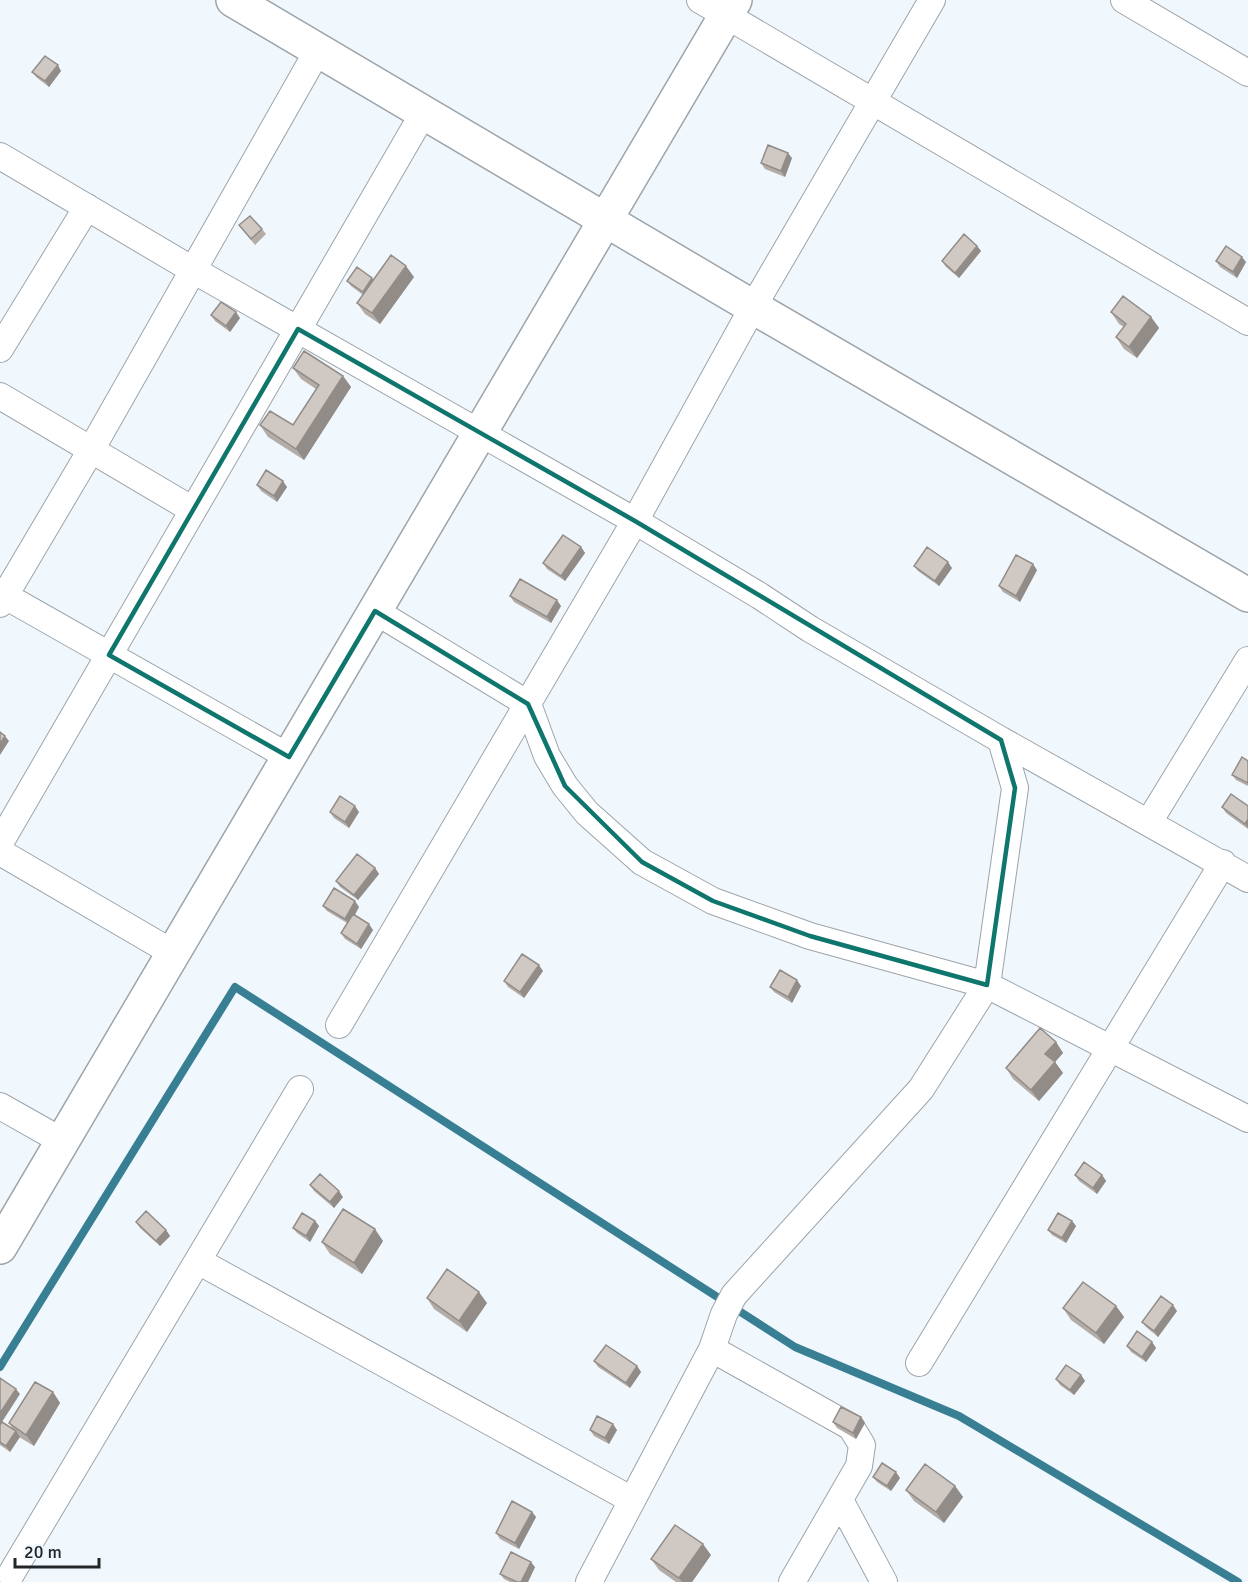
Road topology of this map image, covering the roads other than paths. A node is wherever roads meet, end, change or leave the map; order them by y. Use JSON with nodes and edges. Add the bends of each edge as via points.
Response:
{"nodes":[{"id":1,"x":232,"y":0,"type":"edge"},
{"id":2,"x":932,"y":0,"type":"edge"},
{"id":3,"x":1124,"y":0,"type":"edge"},
{"id":4,"x":721,"y":5,"type":"edge"},
{"id":5,"x":318,"y":50,"type":"junction"},
{"id":6,"x":1248,"y":73,"type":"edge"},
{"id":7,"x":874,"y":102,"type":"junction"},
{"id":8,"x":424,"y":112,"type":"junction"},
{"id":9,"x":0,"y":156,"type":"edge"},
{"id":10,"x":87,"y":207,"type":"junction"},
{"id":11,"x":606,"y":219,"type":"junction"},
{"id":12,"x":193,"y":270,"type":"junction"},
{"id":13,"x":753,"y":307,"type":"junction"},
{"id":14,"x":1248,"y":322,"type":"edge"},
{"id":15,"x":298,"y":330,"type":"junction"},
{"id":16,"x":0,"y":349,"type":"edge"},
{"id":17,"x":0,"y":396,"type":"edge"},
{"id":18,"x":480,"y":433,"type":"junction"},
{"id":19,"x":91,"y":450,"type":"junction"},
{"id":20,"x":193,"y":510,"type":"junction"},
{"id":21,"x":634,"y":521,"type":"junction"},
{"id":22,"x":1248,"y":594,"type":"edge"},
{"id":23,"x":2,"y":598,"type":"edge"},
{"id":24,"x":375,"y":611,"type":"junction"},
{"id":25,"x":109,"y":655,"type":"junction"},
{"id":26,"x":1248,"y":660,"type":"edge"},
{"id":27,"x":528,"y":704,"type":"junction"},
{"id":28,"x":1001,"y":740,"type":"junction"},
{"id":29,"x":289,"y":757,"type":"junction"},
{"id":30,"x":1149,"y":822,"type":"junction"},
{"id":31,"x":0,"y":843,"type":"edge"},
{"id":32,"x":0,"y":852,"type":"edge"},
{"id":33,"x":1222,"y":863,"type":"junction"},
{"id":34,"x":1248,"y":879,"type":"edge"},
{"id":35,"x":173,"y":953,"type":"junction"},
{"id":36,"x":987,"y":985,"type":"junction"},
{"id":37,"x":339,"y":1025,"type":"dead end"},
{"id":38,"x":1110,"y":1048,"type":"junction"},
{"id":39,"x":300,"y":1089,"type":"dead end"},
{"id":40,"x":0,"y":1106,"type":"edge"},
{"id":41,"x":1248,"y":1119,"type":"edge"},
{"id":42,"x":62,"y":1141,"type":"junction"},
{"id":43,"x":0,"y":1247,"type":"edge"},
{"id":44,"x":198,"y":1261,"type":"junction"},
{"id":45,"x":712,"y":1349,"type":"junction"},
{"id":46,"x":919,"y":1364,"type":"dead end"},
{"id":47,"x":632,"y":1500,"type":"junction"},
{"id":48,"x":840,"y":1500,"type":"junction"},
{"id":49,"x":12,"y":1575,"type":"edge"},
{"id":50,"x":589,"y":1582,"type":"edge"},
{"id":51,"x":792,"y":1582,"type":"edge"},
{"id":52,"x":884,"y":1582,"type":"edge"}],
"edges":[{"from":1,"to":5,"type":"street"},
{"from":2,"to":7,"type":"street"},
{"from":3,"to":6,"type":"street"},
{"from":4,"to":7,"type":"street"},
{"from":4,"to":11,"type":"street"},
{"from":5,"to":8,"type":"street"},
{"from":5,"to":12,"type":"street"},
{"from":7,"to":13,"type":"street"},
{"from":7,"to":14,"type":"street"},
{"from":8,"to":11,"type":"street"},
{"from":8,"to":15,"type":"street"},
{"from":9,"to":10,"type":"street"},
{"from":10,"to":12,"type":"street"},
{"from":10,"to":16,"type":"street"},
{"from":11,"to":13,"type":"street"},
{"from":11,"to":18,"type":"street"},
{"from":12,"to":15,"type":"street"},
{"from":12,"to":19,"type":"street"},
{"from":13,"to":21,"type":"street"},
{"from":13,"to":22,"type":"street"},
{"from":15,"to":18,"type":"street"},
{"from":15,"to":20,"type":"street"},
{"from":17,"to":19,"type":"street"},
{"from":18,"to":21,"type":"street"},
{"from":18,"to":24,"type":"street"},
{"from":19,"to":20,"type":"street"},
{"from":19,"to":23,"type":"street"},
{"from":20,"to":25,"type":"street"},
{"from":21,"to":27,"type":"street"},
{"from":21,"to":28,"type":"street"},
{"from":23,"to":25,"type":"street"},
{"from":24,"to":27,"type":"street"},
{"from":24,"to":29,"type":"street"},
{"from":25,"to":29,"type":"street"},
{"from":25,"to":31,"type":"street"},
{"from":26,"to":30,"type":"street"},
{"from":27,"to":36,"type":"street","via":[[547,756],[565,786],[587,813],[642,862],[713,901],[810,936]]},
{"from":27,"to":37,"type":"street"},
{"from":28,"to":30,"type":"street"},
{"from":28,"to":36,"type":"street","via":[[1015,788]]},
{"from":29,"to":35,"type":"street"},
{"from":30,"to":33,"type":"street"},
{"from":32,"to":35,"type":"street"},
{"from":33,"to":34,"type":"street"},
{"from":33,"to":38,"type":"street"},
{"from":35,"to":42,"type":"street"},
{"from":36,"to":38,"type":"street"},
{"from":36,"to":45,"type":"street","via":[[921,1089],[734,1296]]},
{"from":38,"to":41,"type":"street"},
{"from":38,"to":46,"type":"street"},
{"from":39,"to":44,"type":"street"},
{"from":40,"to":42,"type":"street"},
{"from":42,"to":43,"type":"street"},
{"from":44,"to":47,"type":"street"},
{"from":44,"to":49,"type":"street"},
{"from":45,"to":47,"type":"street"},
{"from":45,"to":48,"type":"street","via":[[851,1427],[862,1444],[859,1466]]},
{"from":47,"to":50,"type":"street"},
{"from":48,"to":51,"type":"street"},
{"from":48,"to":52,"type":"street"}]}
